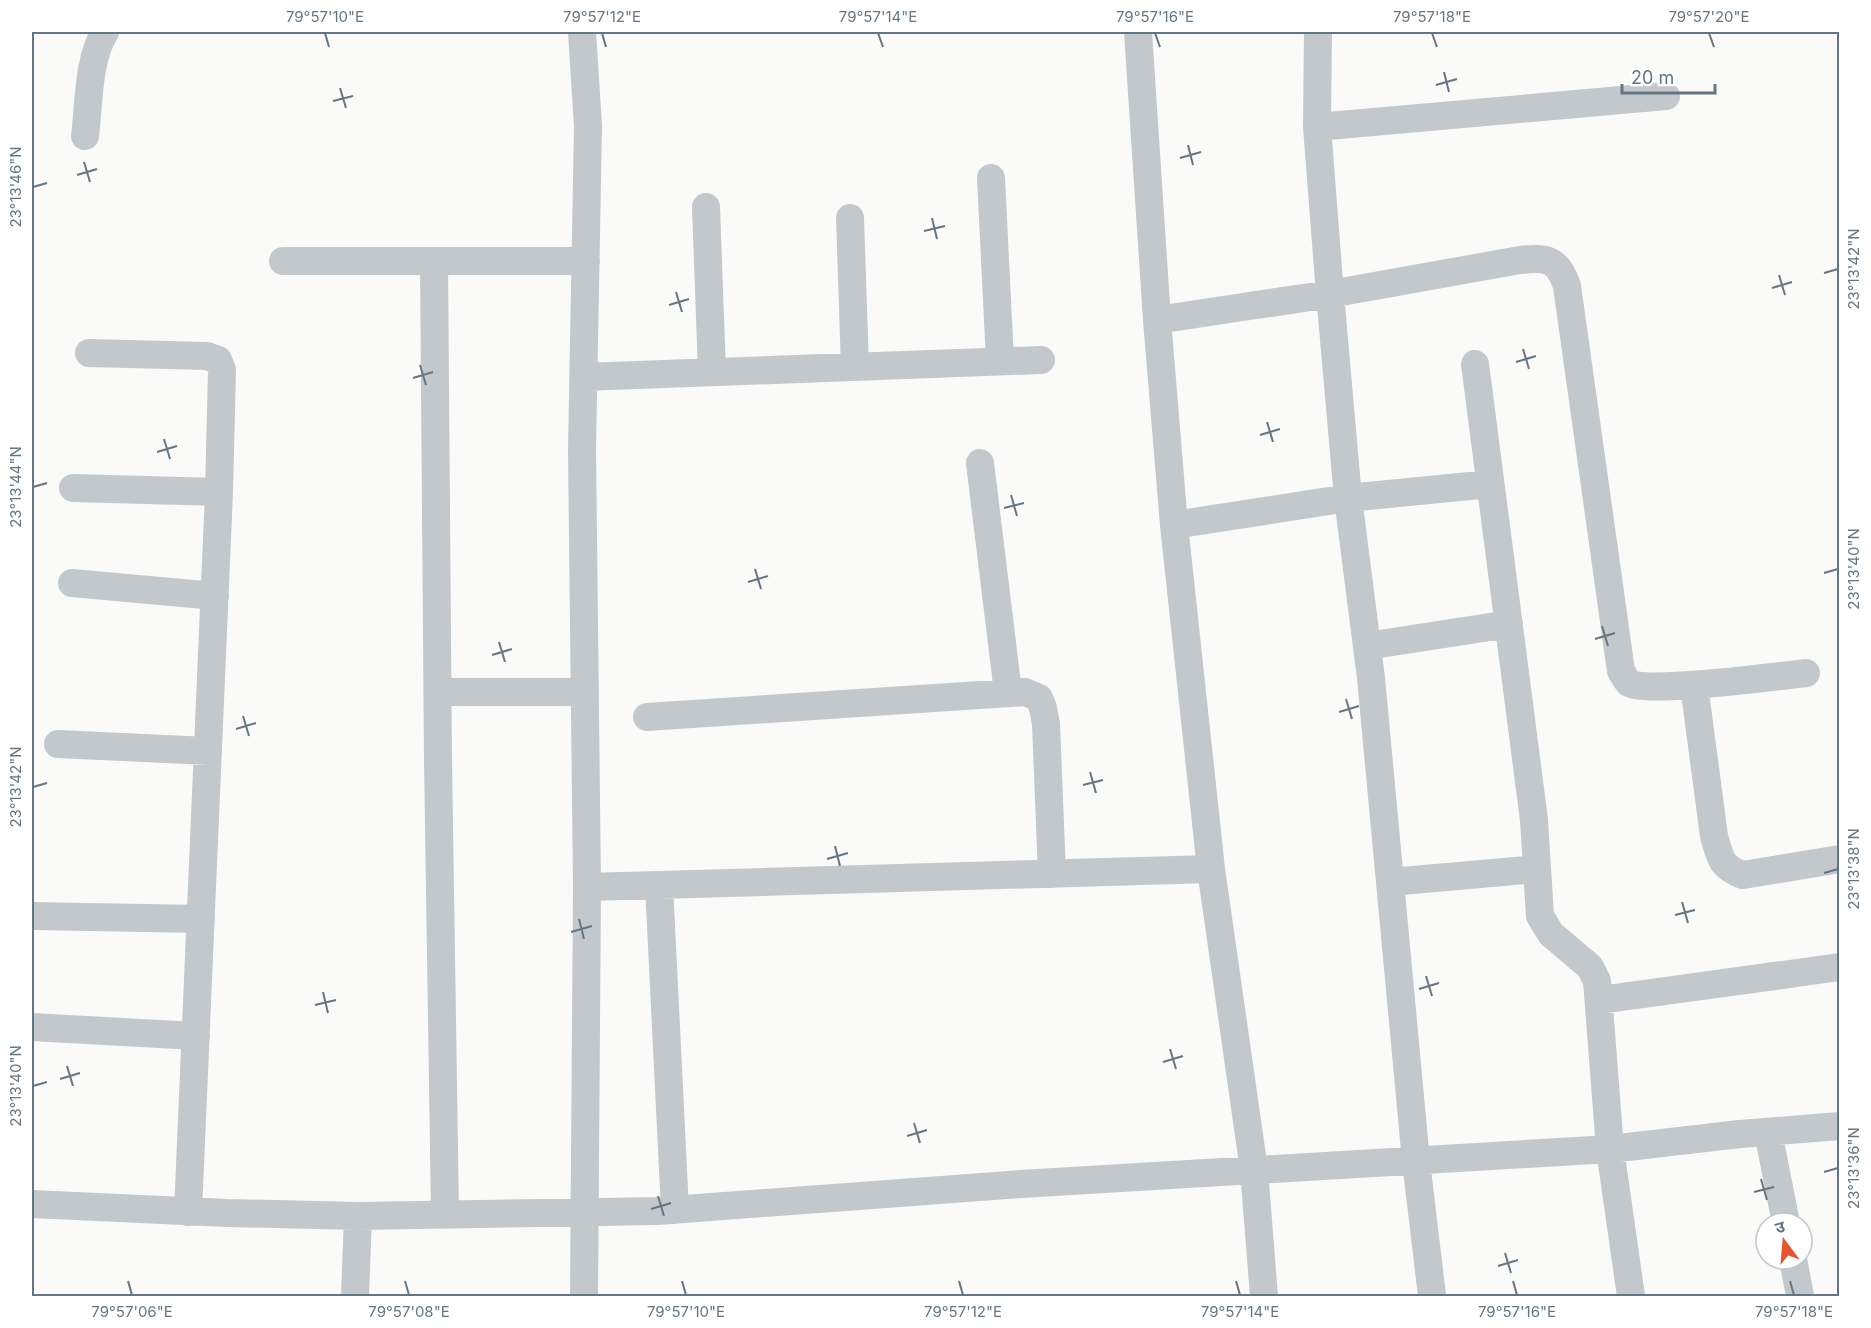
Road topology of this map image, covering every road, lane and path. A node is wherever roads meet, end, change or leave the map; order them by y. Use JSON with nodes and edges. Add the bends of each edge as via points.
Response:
{"nodes":[{"id":1,"x":105,"y":32,"type":"edge"},
{"id":2,"x":582,"y":32,"type":"edge"},
{"id":3,"x":1138,"y":32,"type":"edge"},
{"id":4,"x":1318,"y":32,"type":"edge"},
{"id":5,"x":1666,"y":96,"type":"dead end"},
{"id":6,"x":1317,"y":127,"type":"junction"},
{"id":7,"x":85,"y":136,"type":"dead end"},
{"id":8,"x":991,"y":178,"type":"dead end"},
{"id":9,"x":705,"y":207,"type":"dead end"},
{"id":10,"x":850,"y":218,"type":"dead end"},
{"id":11,"x":283,"y":261,"type":"dead end"},
{"id":12,"x":434,"y":261,"type":"junction"},
{"id":13,"x":586,"y":261,"type":"junction"},
{"id":14,"x":1330,"y":294,"type":"junction"},
{"id":15,"x":1157,"y":320,"type":"junction"},
{"id":16,"x":89,"y":353,"type":"dead end"},
{"id":17,"x":1041,"y":360,"type":"dead end"},
{"id":18,"x":1000,"y":362,"type":"junction"},
{"id":19,"x":1475,"y":364,"type":"dead end"},
{"id":20,"x":855,"y":367,"type":"junction"},
{"id":21,"x":712,"y":372,"type":"junction"},
{"id":22,"x":584,"y":377,"type":"junction"},
{"id":23,"x":980,"y":463,"type":"dead end"},
{"id":24,"x":1490,"y":484,"type":"junction"},
{"id":25,"x":73,"y":488,"type":"dead end"},
{"id":26,"x":219,"y":492,"type":"junction"},
{"id":27,"x":1348,"y":498,"type":"junction"},
{"id":28,"x":1174,"y":525,"type":"junction"},
{"id":29,"x":72,"y":583,"type":"dead end"},
{"id":30,"x":215,"y":596,"type":"junction"},
{"id":31,"x":1509,"y":624,"type":"junction"},
{"id":32,"x":1367,"y":646,"type":"junction"},
{"id":33,"x":1806,"y":673,"type":"dead end"},
{"id":34,"x":1694,"y":684,"type":"junction"},
{"id":35,"x":438,"y":692,"type":"junction"},
{"id":36,"x":585,"y":692,"type":"junction"},
{"id":37,"x":1008,"y":692,"type":"junction"},
{"id":38,"x":647,"y":717,"type":"dead end"},
{"id":39,"x":58,"y":744,"type":"dead end"},
{"id":40,"x":208,"y":751,"type":"junction"},
{"id":41,"x":1839,"y":859,"type":"edge"},
{"id":42,"x":1211,"y":869,"type":"junction"},
{"id":43,"x":1538,"y":869,"type":"junction"},
{"id":44,"x":1052,"y":874,"type":"junction"},
{"id":45,"x":1390,"y":882,"type":"junction"},
{"id":46,"x":659,"y":885,"type":"junction"},
{"id":47,"x":587,"y":887,"type":"junction"},
{"id":48,"x":32,"y":916,"type":"edge"},
{"id":49,"x":201,"y":919,"type":"junction"},
{"id":50,"x":1839,"y":967,"type":"edge"},
{"id":51,"x":1600,"y":1000,"type":"junction"},
{"id":52,"x":32,"y":1027,"type":"edge"},
{"id":53,"x":196,"y":1036,"type":"junction"},
{"id":54,"x":1839,"y":1126,"type":"edge"},
{"id":55,"x":1768,"y":1132,"type":"junction"},
{"id":56,"x":1610,"y":1149,"type":"junction"},
{"id":57,"x":1416,"y":1161,"type":"junction"},
{"id":58,"x":1254,"y":1170,"type":"junction"},
{"id":59,"x":32,"y":1204,"type":"edge"},
{"id":60,"x":675,"y":1210,"type":"junction"},
{"id":61,"x":1784,"y":1211,"type":"edge"},
{"id":62,"x":189,"y":1212,"type":"junction"},
{"id":63,"x":583,"y":1213,"type":"junction"},
{"id":64,"x":445,"y":1214,"type":"junction"},
{"id":65,"x":358,"y":1216,"type":"junction"},
{"id":66,"x":1795,"y":1271,"type":"edge"},
{"id":67,"x":355,"y":1296,"type":"edge"},
{"id":68,"x":584,"y":1296,"type":"edge"},
{"id":69,"x":1264,"y":1296,"type":"edge"},
{"id":70,"x":1432,"y":1296,"type":"edge"},
{"id":71,"x":1631,"y":1296,"type":"edge"},
{"id":72,"x":1800,"y":1296,"type":"edge"}],
"edges":[{"from":1,"to":7,"type":"street","via":[[95,55]]},
{"from":2,"to":13,"type":"street","via":[[588,126]]},
{"from":3,"to":15,"type":"street"},
{"from":4,"to":6,"type":"street"},
{"from":5,"to":6,"type":"street"},
{"from":6,"to":14,"type":"street"},
{"from":8,"to":18,"type":"street"},
{"from":9,"to":21,"type":"street"},
{"from":10,"to":20,"type":"street"},
{"from":11,"to":12,"type":"street"},
{"from":12,"to":13,"type":"street"},
{"from":12,"to":35,"type":"street"},
{"from":13,"to":22,"type":"street"},
{"from":14,"to":15,"type":"street"},
{"from":14,"to":27,"type":"street"},
{"from":14,"to":34,"type":"street","via":[[1527,259],[1550,261],[1562,271],[1581,376],[1621,671],[1629,683],[1642,687]]},
{"from":15,"to":28,"type":"street"},
{"from":16,"to":26,"type":"street","via":[[207,356],[218,360],[223,383]]},
{"from":17,"to":18,"type":"street"},
{"from":18,"to":20,"type":"street"},
{"from":19,"to":24,"type":"street"},
{"from":20,"to":21,"type":"street"},
{"from":21,"to":22,"type":"street"},
{"from":22,"to":36,"type":"street"},
{"from":23,"to":37,"type":"street"},
{"from":24,"to":27,"type":"street"},
{"from":24,"to":31,"type":"street"},
{"from":25,"to":26,"type":"street"},
{"from":26,"to":30,"type":"street"},
{"from":27,"to":28,"type":"street"},
{"from":27,"to":32,"type":"street"},
{"from":28,"to":42,"type":"street"},
{"from":29,"to":30,"type":"street"},
{"from":30,"to":40,"type":"street"},
{"from":31,"to":32,"type":"street"},
{"from":31,"to":43,"type":"street"},
{"from":32,"to":45,"type":"street"},
{"from":33,"to":34,"type":"street"},
{"from":34,"to":41,"type":"street","via":[[1714,836],[1720,858],[1729,870],[1743,875]]},
{"from":35,"to":36,"type":"street"},
{"from":35,"to":64,"type":"street"},
{"from":36,"to":47,"type":"street"},
{"from":37,"to":38,"type":"street"},
{"from":37,"to":44,"type":"street","via":[[1025,692],[1039,698],[1043,708]]},
{"from":39,"to":40,"type":"street"},
{"from":40,"to":49,"type":"street"},
{"from":42,"to":44,"type":"street"},
{"from":42,"to":58,"type":"street"},
{"from":43,"to":45,"type":"street"},
{"from":43,"to":51,"type":"street","via":[[1540,916],[1545,927],[1590,968]]},
{"from":44,"to":46,"type":"street"},
{"from":45,"to":57,"type":"street"},
{"from":46,"to":47,"type":"street"},
{"from":46,"to":60,"type":"street"},
{"from":47,"to":63,"type":"street"},
{"from":48,"to":49,"type":"street"},
{"from":49,"to":53,"type":"street"},
{"from":50,"to":51,"type":"street"},
{"from":51,"to":56,"type":"street"},
{"from":52,"to":53,"type":"street"},
{"from":53,"to":62,"type":"street"},
{"from":54,"to":55,"type":"street"},
{"from":55,"to":56,"type":"street"},
{"from":55,"to":61,"type":"street"},
{"from":56,"to":57,"type":"street"},
{"from":56,"to":71,"type":"street"},
{"from":57,"to":58,"type":"street"},
{"from":57,"to":70,"type":"street"},
{"from":58,"to":60,"type":"street"},
{"from":58,"to":69,"type":"street"},
{"from":59,"to":62,"type":"street"},
{"from":60,"to":63,"type":"street"},
{"from":62,"to":65,"type":"street"},
{"from":63,"to":64,"type":"street"},
{"from":63,"to":68,"type":"street"},
{"from":64,"to":65,"type":"street"},
{"from":65,"to":67,"type":"street"},
{"from":66,"to":72,"type":"street"}]}
